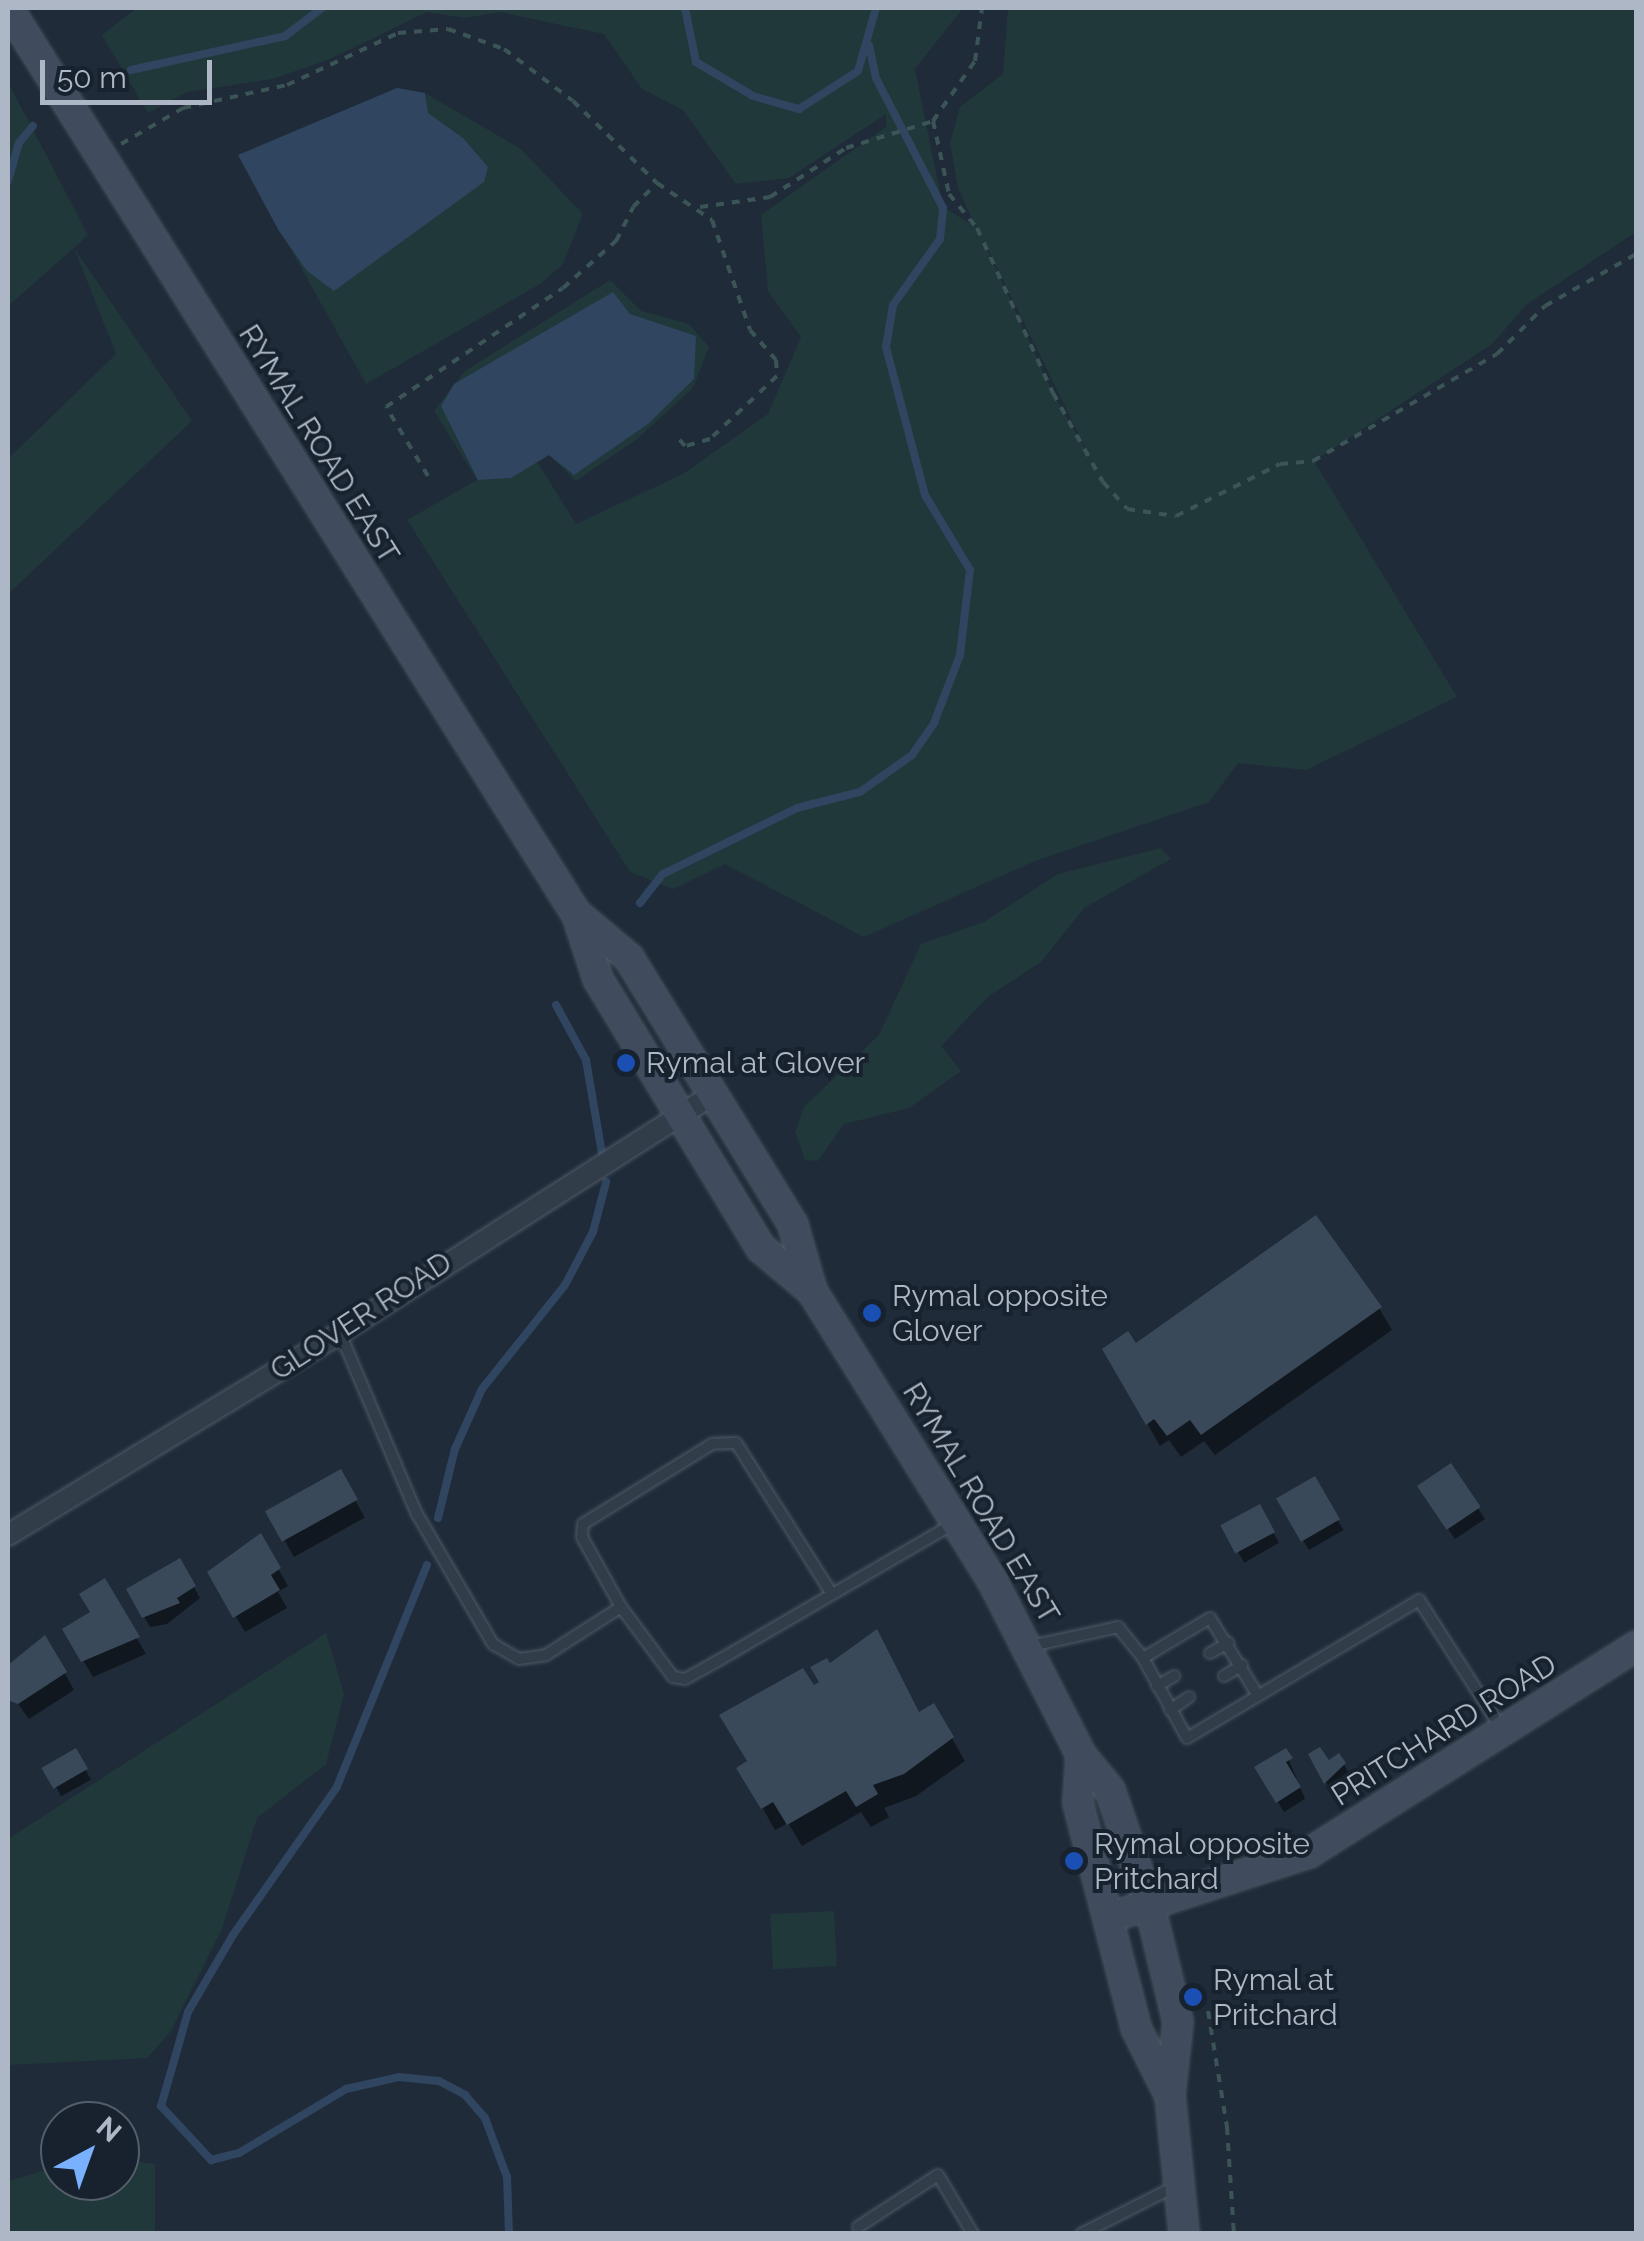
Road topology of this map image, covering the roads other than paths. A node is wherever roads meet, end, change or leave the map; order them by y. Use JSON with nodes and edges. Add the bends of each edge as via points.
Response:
{"nodes":[{"id":1,"x":8,"y":8,"type":"edge"},
{"id":2,"x":577,"y":915,"type":"junction"},
{"id":3,"x":713,"y":1094,"type":"junction"},
{"id":4,"x":680,"y":1114,"type":"junction"},
{"id":5,"x":812,"y":1291,"type":"junction"},
{"id":6,"x":340,"y":1333,"type":"junction"},
{"id":7,"x":957,"y":1522,"type":"junction"},
{"id":8,"x":8,"y":1535,"type":"edge"},
{"id":9,"x":832,"y":1594,"type":"junction"},
{"id":10,"x":621,"y":1607,"type":"junction"},
{"id":11,"x":1228,"y":1642,"type":"junction"},
{"id":12,"x":1030,"y":1646,"type":"junction"},
{"id":13,"x":1636,"y":1646,"type":"edge"},
{"id":14,"x":1210,"y":1653,"type":"dead end"},
{"id":15,"x":1143,"y":1658,"type":"junction"},
{"id":16,"x":1242,"y":1664,"type":"junction"},
{"id":17,"x":1174,"y":1676,"type":"dead end"},
{"id":18,"x":1224,"y":1676,"type":"dead end"},
{"id":19,"x":1156,"y":1686,"type":"junction"},
{"id":20,"x":1256,"y":1694,"type":"junction"},
{"id":21,"x":1188,"y":1697,"type":"dead end"},
{"id":22,"x":1170,"y":1710,"type":"junction"},
{"id":23,"x":1503,"y":1730,"type":"junction"},
{"id":24,"x":1081,"y":1755,"type":"junction"},
{"id":25,"x":1150,"y":1907,"type":"junction"},
{"id":26,"x":1112,"y":1918,"type":"junction"},
{"id":27,"x":1170,"y":2095,"type":"junction"},
{"id":28,"x":1180,"y":2185,"type":"junction"},
{"id":29,"x":858,"y":2227,"type":"dead end"},
{"id":30,"x":973,"y":2234,"type":"edge"},
{"id":31,"x":1081,"y":2234,"type":"edge"},
{"id":32,"x":1184,"y":2234,"type":"edge"}],
"edges":[{"from":1,"to":2,"type":"main road","name":"RYMAL ROAD EAST"},
{"from":2,"to":3,"type":"main road","name":"RYMAL ROAD EAST","via":[[629,958]]},
{"from":2,"to":4,"type":"main road","name":"RYMAL ROAD EAST","via":[[598,979]]},
{"from":3,"to":4,"type":"street","name":"GLOVER ROAD"},
{"from":3,"to":5,"type":"main road","name":"RYMAL ROAD EAST","via":[[793,1225]]},
{"from":4,"to":5,"type":"main road","name":"RYMAL ROAD EAST","via":[[761,1248]]},
{"from":4,"to":6,"type":"street","name":"GLOVER ROAD"},
{"from":5,"to":7,"type":"main road","name":"RYMAL ROAD EAST"},
{"from":6,"to":8,"type":"street","name":"GLOVER ROAD"},
{"from":6,"to":10,"type":"lane","via":[[417,1514],[494,1644],[519,1659],[546,1655]]},
{"from":7,"to":9,"type":"lane"},
{"from":7,"to":12,"type":"main road","name":"RYMAL ROAD EAST"},
{"from":9,"to":10,"type":"lane","via":[[685,1679],[673,1677]]},
{"from":9,"to":10,"type":"lane","via":[[736,1443],[712,1444],[583,1524],[582,1537]]},
{"from":11,"to":14,"type":"lane"},
{"from":11,"to":15,"type":"lane","via":[[1210,1618]]},
{"from":11,"to":16,"type":"lane"},
{"from":12,"to":15,"type":"lane","via":[[1118,1627]]},
{"from":12,"to":24,"type":"main road","name":"RYMAL ROAD EAST"},
{"from":13,"to":23,"type":"main road","name":"PRITCHARD ROAD"},
{"from":15,"to":19,"type":"lane"},
{"from":16,"to":18,"type":"lane"},
{"from":16,"to":20,"type":"lane"},
{"from":17,"to":19,"type":"lane"},
{"from":19,"to":22,"type":"lane"},
{"from":20,"to":22,"type":"lane","via":[[1187,1738]]},
{"from":20,"to":23,"type":"lane","via":[[1420,1600]]},
{"from":21,"to":22,"type":"lane"},
{"from":23,"to":25,"type":"main road","name":"PRITCHARD ROAD","via":[[1309,1853]]},
{"from":24,"to":25,"type":"main road","name":"RYMAL ROAD EAST","via":[[1110,1790]]},
{"from":24,"to":26,"type":"main road","name":"RYMAL ROAD EAST","via":[[1078,1804]]},
{"from":25,"to":26,"type":"main road","name":"PRITCHARD ROAD"},
{"from":25,"to":27,"type":"main road","name":"RYMAL ROAD EAST","via":[[1178,2022]]},
{"from":26,"to":27,"type":"main road","name":"RYMAL ROAD EAST","via":[[1136,2028]]},
{"from":27,"to":28,"type":"main road","name":"RYMAL ROAD EAST"},
{"from":28,"to":31,"type":"lane"},
{"from":28,"to":32,"type":"main road","name":"RYMAL ROAD EAST"},
{"from":29,"to":30,"type":"lane","via":[[938,2175]]}]}
